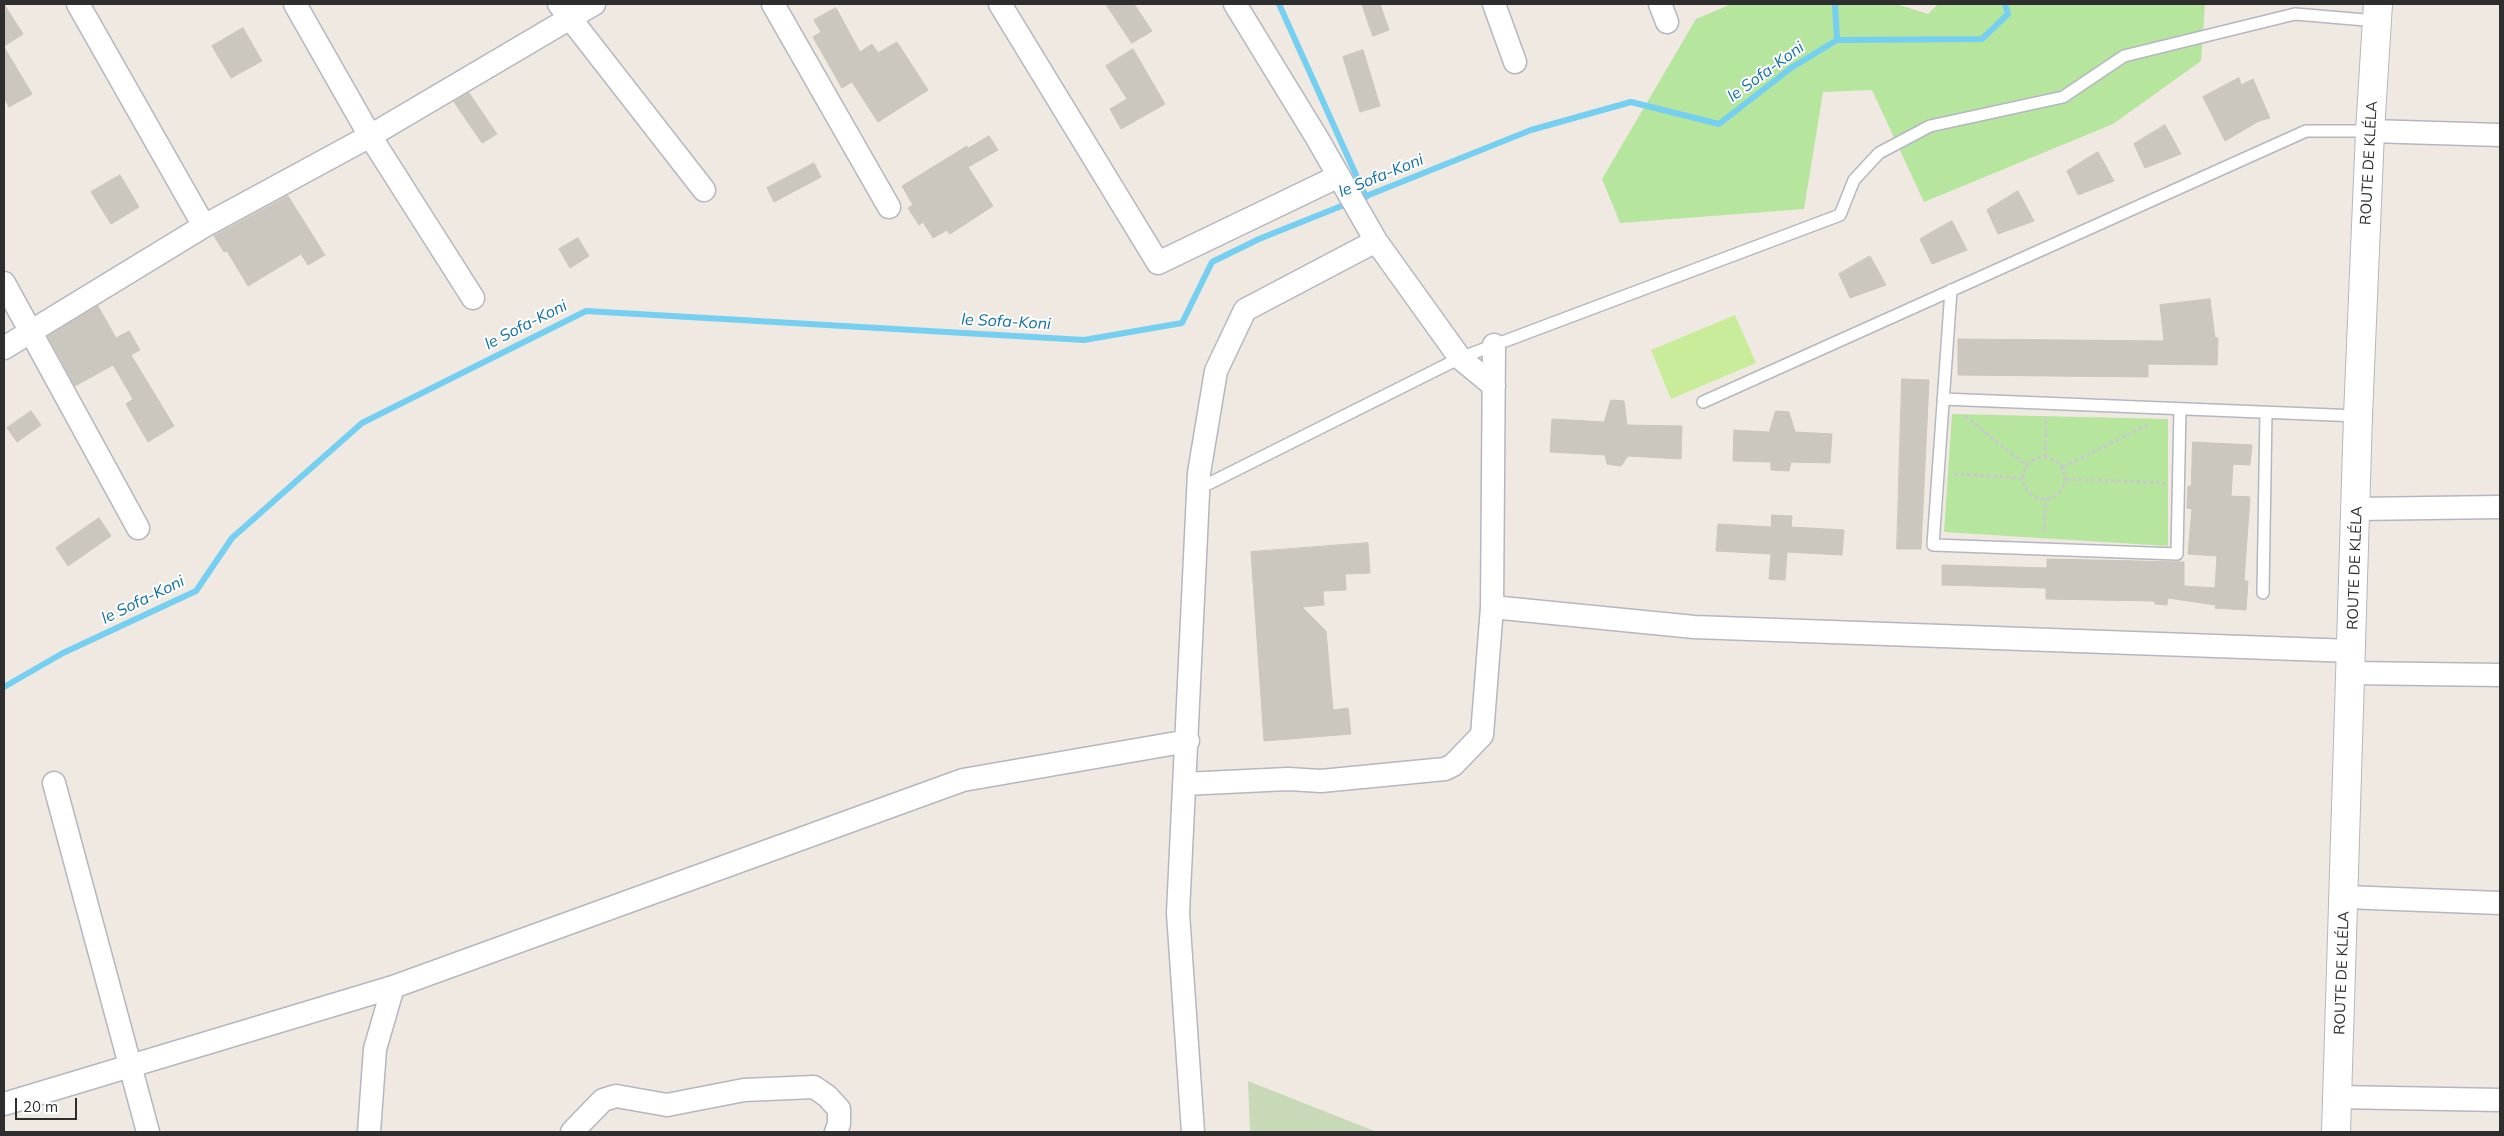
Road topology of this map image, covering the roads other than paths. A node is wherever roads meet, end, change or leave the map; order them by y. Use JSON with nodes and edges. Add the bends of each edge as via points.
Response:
{"nodes":[{"id":1,"x":78,"y":4,"type":"edge"},
{"id":2,"x":295,"y":4,"type":"edge"},
{"id":3,"x":594,"y":4,"type":"edge"},
{"id":4,"x":773,"y":4,"type":"edge"},
{"id":5,"x":1000,"y":4,"type":"edge"},
{"id":6,"x":1235,"y":4,"type":"edge"},
{"id":7,"x":1494,"y":4,"type":"edge"},
{"id":8,"x":563,"y":11,"type":"edge"},
{"id":9,"x":2377,"y":12,"type":"edge"},
{"id":10,"x":1515,"y":62,"type":"dead end"},
{"id":11,"x":2370,"y":131,"type":"junction"},
{"id":12,"x":2500,"y":135,"type":"edge"},
{"id":13,"x":370,"y":136,"type":"junction"},
{"id":14,"x":1339,"y":176,"type":"junction"},
{"id":15,"x":704,"y":190,"type":"dead end"},
{"id":16,"x":889,"y":207,"type":"dead end"},
{"id":17,"x":204,"y":226,"type":"junction"},
{"id":18,"x":1376,"y":241,"type":"junction"},
{"id":19,"x":4,"y":283,"type":"edge"},
{"id":20,"x":1951,"y":290,"type":"junction"},
{"id":21,"x":473,"y":298,"type":"dead end"},
{"id":22,"x":30,"y":332,"type":"junction"},
{"id":23,"x":1494,"y":345,"type":"junction"},
{"id":24,"x":4,"y":348,"type":"edge"},
{"id":25,"x":1460,"y":358,"type":"junction"},
{"id":26,"x":1494,"y":386,"type":"junction"},
{"id":27,"x":1943,"y":399,"type":"junction"},
{"id":28,"x":1703,"y":402,"type":"dead end"},
{"id":29,"x":2180,"y":409,"type":"junction"},
{"id":30,"x":2266,"y":412,"type":"junction"},
{"id":31,"x":2358,"y":416,"type":"junction"},
{"id":32,"x":1198,"y":489,"type":"junction"},
{"id":33,"x":2500,"y":507,"type":"edge"},
{"id":34,"x":2357,"y":509,"type":"junction"},
{"id":35,"x":138,"y":528,"type":"dead end"},
{"id":36,"x":2263,"y":593,"type":"dead end"},
{"id":37,"x":1492,"y":607,"type":"junction"},
{"id":38,"x":2352,"y":662,"type":"junction"},
{"id":39,"x":2500,"y":675,"type":"edge"},
{"id":40,"x":1188,"y":741,"type":"junction"},
{"id":41,"x":54,"y":783,"type":"dead end"},
{"id":42,"x":1184,"y":784,"type":"junction"},
{"id":43,"x":2345,"y":897,"type":"junction"},
{"id":44,"x":2500,"y":903,"type":"edge"},
{"id":45,"x":393,"y":988,"type":"junction"},
{"id":46,"x":131,"y":1066,"type":"junction"},
{"id":47,"x":2337,"y":1097,"type":"junction"},
{"id":48,"x":2500,"y":1100,"type":"edge"},
{"id":49,"x":4,"y":1104,"type":"edge"},
{"id":50,"x":148,"y":1132,"type":"edge"},
{"id":51,"x":369,"y":1132,"type":"edge"},
{"id":52,"x":572,"y":1132,"type":"edge"},
{"id":53,"x":836,"y":1132,"type":"edge"},
{"id":54,"x":1193,"y":1132,"type":"edge"},
{"id":55,"x":2336,"y":1132,"type":"edge"}],
"edges":[{"from":1,"to":17,"type":"street"},
{"from":2,"to":13,"type":"street"},
{"from":3,"to":8,"type":"street"},
{"from":4,"to":16,"type":"street"},
{"from":5,"to":14,"type":"street","via":[[1158,262]]},
{"from":6,"to":14,"type":"street"},
{"from":7,"to":10,"type":"street"},
{"from":8,"to":13,"type":"street"},
{"from":8,"to":15,"type":"street"},
{"from":9,"to":11,"type":"main road","name":"ROUTE DE KLÉLA"},
{"from":9,"to":23,"type":"lane","via":[[2295,14],[2124,56],[2062,97],[1930,126],[1880,153],[1854,180],[1840,215]]},
{"from":11,"to":12,"type":"street"},
{"from":11,"to":20,"type":"lane","via":[[2306,130]]},
{"from":11,"to":31,"type":"main road","name":"ROUTE DE KLÉLA"},
{"from":13,"to":17,"type":"street"},
{"from":13,"to":21,"type":"street"},
{"from":14,"to":18,"type":"street"},
{"from":17,"to":22,"type":"street"},
{"from":18,"to":25,"type":"street"},
{"from":18,"to":32,"type":"street","via":[[1245,310],[1216,371]]},
{"from":19,"to":22,"type":"street"},
{"from":20,"to":27,"type":"lane"},
{"from":20,"to":28,"type":"lane"},
{"from":22,"to":24,"type":"street"},
{"from":22,"to":35,"type":"street"},
{"from":23,"to":25,"type":"lane"},
{"from":23,"to":26,"type":"street"},
{"from":25,"to":26,"type":"street"},
{"from":25,"to":32,"type":"lane"},
{"from":26,"to":37,"type":"street"},
{"from":27,"to":29,"type":"lane"},
{"from":27,"to":29,"type":"lane","via":[[1933,545],[2177,554]]},
{"from":29,"to":30,"type":"lane"},
{"from":30,"to":31,"type":"lane"},
{"from":30,"to":36,"type":"lane"},
{"from":31,"to":34,"type":"main road","name":"ROUTE DE KLÉLA"},
{"from":32,"to":40,"type":"street"},
{"from":33,"to":34,"type":"street"},
{"from":34,"to":38,"type":"main road","name":"ROUTE DE KLÉLA"},
{"from":37,"to":38,"type":"street","via":[[1694,627]]},
{"from":37,"to":42,"type":"street","via":[[1482,735],[1453,765],[1445,769],[1321,781],[1288,779]]},
{"from":38,"to":39,"type":"street"},
{"from":38,"to":43,"type":"main road","name":"ROUTE DE KLÉLA"},
{"from":40,"to":42,"type":"street"},
{"from":40,"to":45,"type":"street","via":[[963,780]]},
{"from":41,"to":46,"type":"street"},
{"from":42,"to":54,"type":"street","via":[[1178,913]]},
{"from":43,"to":44,"type":"street"},
{"from":43,"to":47,"type":"main road","name":"ROUTE DE KLÉLA"},
{"from":45,"to":46,"type":"street"},
{"from":45,"to":51,"type":"street","via":[[375,1049]]},
{"from":46,"to":49,"type":"street"},
{"from":46,"to":50,"type":"street"},
{"from":47,"to":48,"type":"street"},
{"from":47,"to":55,"type":"main road","name":"ROUTE DE KLÉLA"},
{"from":52,"to":53,"type":"street","via":[[603,1100],[616,1096],[667,1105],[744,1090],[814,1087],[839,1109]]}]}
